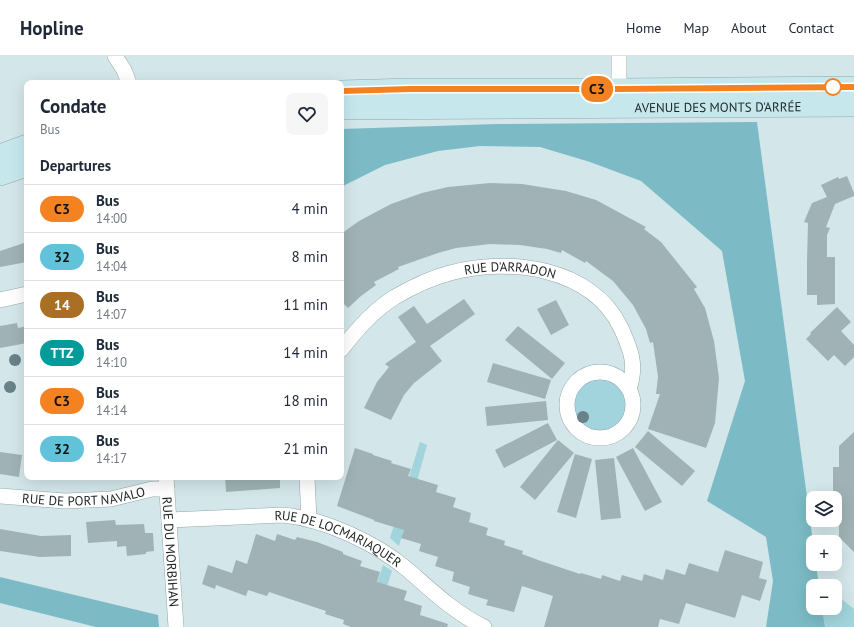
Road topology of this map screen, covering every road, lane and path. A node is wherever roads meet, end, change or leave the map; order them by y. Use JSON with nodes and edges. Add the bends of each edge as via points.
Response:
{"nodes":[{"id":1,"x":114,"y":56,"type":"edge"},
{"id":2,"x":619,"y":56,"type":"edge"},
{"id":3,"x":128,"y":80,"type":"edge"},
{"id":4,"x":854,"y":87,"type":"edge"},
{"id":5,"x":619,"y":89,"type":"junction"},
{"id":6,"x":344,"y":91,"type":"edge"},
{"id":7,"x":854,"y":106,"type":"edge"},
{"id":8,"x":344,"y":109,"type":"edge"},
{"id":9,"x":24,"y":146,"type":"edge"},
{"id":10,"x":0,"y":155,"type":"edge"},
{"id":11,"x":24,"y":167,"type":"edge"},
{"id":12,"x":0,"y":175,"type":"edge"},
{"id":13,"x":24,"y":295,"type":"edge"},
{"id":14,"x":0,"y":300,"type":"edge"},
{"id":15,"x":344,"y":346,"type":"edge"},
{"id":16,"x":629,"y":389,"type":"junction"},
{"id":17,"x":307,"y":480,"type":"edge"},
{"id":18,"x":166,"y":483,"type":"edge"},
{"id":19,"x":0,"y":496,"type":"edge"},
{"id":20,"x":169,"y":520,"type":"junction"},
{"id":21,"x":309,"y":520,"type":"junction"},
{"id":22,"x":176,"y":627,"type":"edge"},
{"id":23,"x":484,"y":627,"type":"edge"}],
"edges":[{"from":1,"to":3,"type":"street"},
{"from":2,"to":5,"type":"street"},
{"from":4,"to":5,"type":"street","name":"AVENUE DES MONTS D'ARRÉE"},
{"from":5,"to":6,"type":"street","name":"AVENUE DES MONTS D'ARRÉE"},
{"from":7,"to":8,"type":"street","name":"AVENUE DES MONTS D'ARRÉE"},
{"from":9,"to":10,"type":"street"},
{"from":11,"to":12,"type":"street"},
{"from":13,"to":14,"type":"street"},
{"from":15,"to":16,"type":"street","name":"RUE D'ARRADON","via":[[382,306],[407,290],[451,273],[484,267],[532,269],[558,275],[586,288],[610,311],[622,330],[632,357],[633,376]]},
{"from":16,"to":16,"type":"street","name":"RUE D'ARRADON","via":[[633,400],[632,412],[628,422],[610,437],[587,436],[577,430],[570,420],[566,410],[567,398],[571,387],[584,375],[600,371],[612,373]]},
{"from":17,"to":21,"type":"street"},
{"from":18,"to":19,"type":"street","name":"RUE DE PORT NAVALO","via":[[111,499],[65,501]]},
{"from":18,"to":20,"type":"street","name":"RUE DU MORBIHAN"},
{"from":20,"to":21,"type":"street","name":"RUE DE LOCMARIAQUER","via":[[284,515]]},
{"from":20,"to":22,"type":"street","name":"RUE DU MORBIHAN"},
{"from":21,"to":23,"type":"street","name":"RUE DE LOCMARIAQUER","via":[[377,547],[458,612]]}]}
